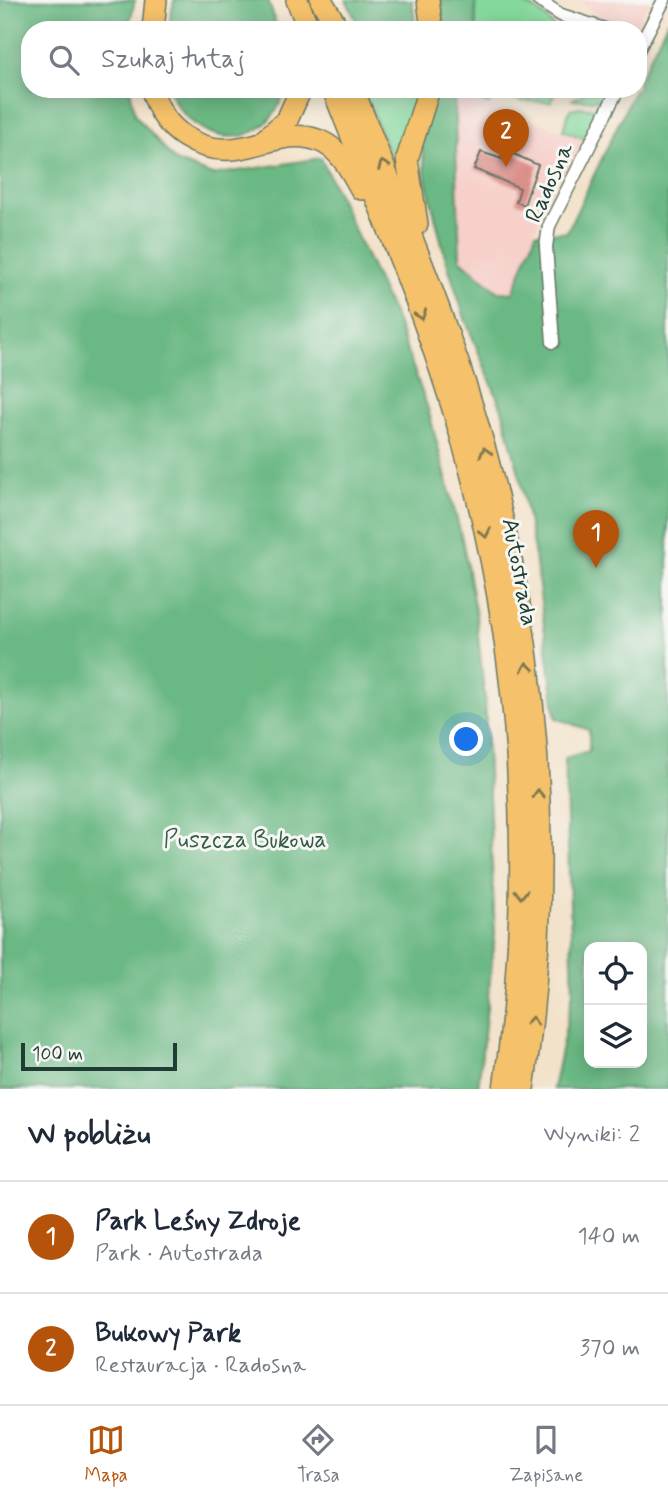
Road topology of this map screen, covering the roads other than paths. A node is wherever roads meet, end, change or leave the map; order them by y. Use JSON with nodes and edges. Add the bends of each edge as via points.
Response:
{"nodes":[{"id":1,"x":156,"y":0,"type":"edge"},
{"id":2,"x":287,"y":0,"type":"edge"},
{"id":3,"x":297,"y":0,"type":"edge"},
{"id":4,"x":319,"y":0,"type":"edge"},
{"id":5,"x":428,"y":0,"type":"edge"},
{"id":6,"x":538,"y":0,"type":"edge"},
{"id":7,"x":664,"y":0,"type":"edge"},
{"id":8,"x":154,"y":21,"type":"edge"},
{"id":9,"x":293,"y":21,"type":"edge"},
{"id":10,"x":305,"y":21,"type":"edge"},
{"id":11,"x":326,"y":21,"type":"edge"},
{"id":12,"x":333,"y":21,"type":"edge"},
{"id":13,"x":431,"y":21,"type":"edge"},
{"id":14,"x":579,"y":21,"type":"edge"},
{"id":15,"x":647,"y":30,"type":"edge"},
{"id":16,"x":156,"y":98,"type":"edge"},
{"id":17,"x":297,"y":98,"type":"edge"},
{"id":18,"x":336,"y":98,"type":"edge"},
{"id":19,"x":357,"y":98,"type":"edge"},
{"id":20,"x":426,"y":98,"type":"edge"},
{"id":21,"x":613,"y":98,"type":"edge"},
{"id":22,"x":257,"y":145,"type":"junction"},
{"id":23,"x":397,"y":252,"type":"junction"},
{"id":24,"x":443,"y":320,"type":"junction"},
{"id":25,"x":553,"y":342,"type":"dead end"},
{"id":26,"x":524,"y":721,"type":"junction"},
{"id":27,"x":526,"y":751,"type":"junction"},
{"id":28,"x":504,"y":1089,"type":"edge"},
{"id":29,"x":523,"y":1089,"type":"edge"}],
"edges":[{"from":1,"to":8,"type":"highway"},
{"from":2,"to":9,"type":"highway"},
{"from":3,"to":10,"type":"highway"},
{"from":4,"to":11,"type":"highway"},
{"from":4,"to":12,"type":"highway"},
{"from":5,"to":13,"type":"highway"},
{"from":6,"to":14,"type":"street"},
{"from":7,"to":15,"type":"street"},
{"from":16,"to":22,"type":"highway","via":[[163,115],[191,141],[225,150]]},
{"from":17,"to":22,"type":"highway","via":[[287,120]]},
{"from":18,"to":23,"type":"highway","name":"Autostrada"},
{"from":24,"to":19,"type":"highway","name":"Autostrada","one_way":true},
{"from":20,"to":24,"type":"highway","via":[[407,169]]},
{"from":21,"to":25,"type":"street","name":"Radosna","via":[[549,226],[546,247]]},
{"from":22,"to":23,"type":"highway","via":[[304,138],[332,148],[354,176]]},
{"from":23,"to":26,"type":"highway","name":"Autostrada","one_way":true,"via":[[439,364],[475,489]]},
{"from":26,"to":24,"type":"highway","name":"Autostrada","one_way":true,"via":[[520,615],[500,509]]},
{"from":26,"to":27,"type":"highway","name":"Autostrada"},
{"from":27,"to":28,"type":"highway","name":"Autostrada","one_way":true,"via":[[514,1013]]},
{"from":29,"to":27,"type":"highway","name":"Autostrada","one_way":true,"via":[[538,927],[540,846]]}]}
